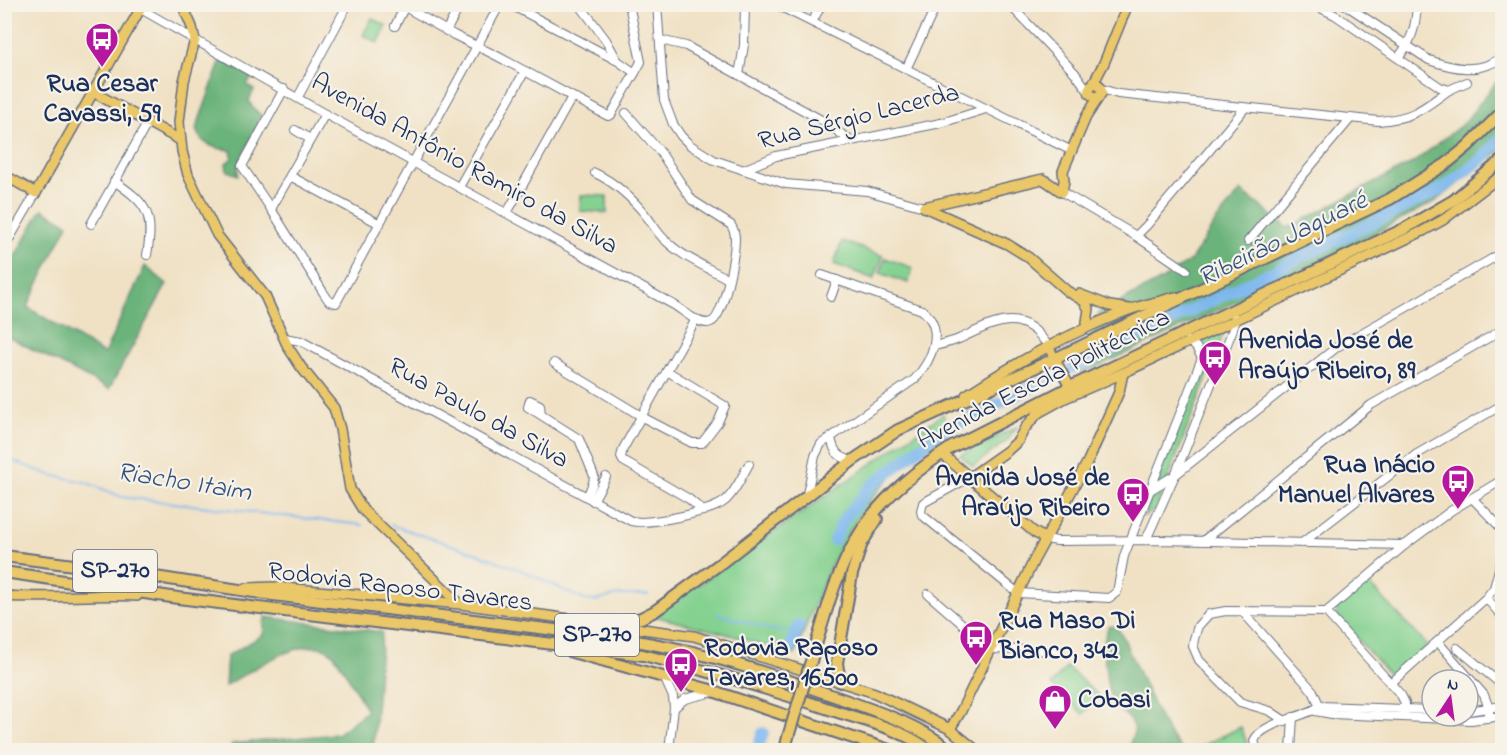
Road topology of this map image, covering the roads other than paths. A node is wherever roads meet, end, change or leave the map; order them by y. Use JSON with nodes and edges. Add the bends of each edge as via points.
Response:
{"nodes":[{"id":1,"x":182,"y":4,"type":"edge"},
{"id":2,"x":348,"y":4,"type":"edge"},
{"id":3,"x":461,"y":4,"type":"edge"},
{"id":4,"x":500,"y":4,"type":"edge"},
{"id":5,"x":509,"y":4,"type":"edge"},
{"id":6,"x":579,"y":4,"type":"edge"},
{"id":7,"x":629,"y":4,"type":"edge"},
{"id":8,"x":657,"y":4,"type":"edge"},
{"id":9,"x":744,"y":4,"type":"edge"},
{"id":10,"x":775,"y":4,"type":"edge"},
{"id":11,"x":822,"y":4,"type":"edge"},
{"id":12,"x":937,"y":4,"type":"edge"},
{"id":13,"x":1009,"y":4,"type":"edge"},
{"id":14,"x":1128,"y":4,"type":"edge"},
{"id":15,"x":1312,"y":4,"type":"edge"},
{"id":16,"x":1344,"y":4,"type":"edge"},
{"id":17,"x":1417,"y":4,"type":"edge"},
{"id":18,"x":406,"y":5,"type":"edge"},
{"id":19,"x":138,"y":6,"type":"edge"},
{"id":20,"x":812,"y":22,"type":"junction"},
{"id":21,"x":395,"y":26,"type":"dead end"},
{"id":22,"x":446,"y":31,"type":"junction"},
{"id":23,"x":195,"y":40,"type":"junction"},
{"id":24,"x":660,"y":40,"type":"junction"},
{"id":25,"x":477,"y":47,"type":"junction"},
{"id":26,"x":1408,"y":47,"type":"junction"},
{"id":27,"x":1503,"y":57,"type":"edge"},
{"id":28,"x":1398,"y":58,"type":"junction"},
{"id":29,"x":618,"y":62,"type":"junction"},
{"id":30,"x":906,"y":69,"type":"junction"},
{"id":31,"x":525,"y":71,"type":"junction"},
{"id":32,"x":635,"y":74,"type":"junction"},
{"id":33,"x":739,"y":75,"type":"junction"},
{"id":34,"x":1467,"y":82,"type":"dead end"},
{"id":35,"x":284,"y":89,"type":"junction"},
{"id":36,"x":1095,"y":90,"type":"junction"},
{"id":37,"x":1449,"y":90,"type":"junction"},
{"id":38,"x":93,"y":92,"type":"junction"},
{"id":39,"x":572,"y":96,"type":"junction"},
{"id":40,"x":298,"y":97,"type":"junction"},
{"id":41,"x":1245,"y":108,"type":"junction"},
{"id":42,"x":986,"y":109,"type":"junction"},
{"id":43,"x":1503,"y":112,"type":"edge"},
{"id":44,"x":626,"y":113,"type":"dead end"},
{"id":45,"x":325,"y":114,"type":"junction"},
{"id":46,"x":1351,"y":118,"type":"junction"},
{"id":47,"x":148,"y":122,"type":"junction"},
{"id":48,"x":179,"y":122,"type":"junction"},
{"id":49,"x":295,"y":130,"type":"dead end"},
{"id":50,"x":165,"y":131,"type":"junction"},
{"id":51,"x":310,"y":139,"type":"junction"},
{"id":52,"x":180,"y":140,"type":"junction"},
{"id":53,"x":851,"y":141,"type":"junction"},
{"id":54,"x":1072,"y":152,"type":"junction"},
{"id":55,"x":1503,"y":160,"type":"edge"},
{"id":56,"x":412,"y":162,"type":"junction"},
{"id":57,"x":743,"y":170,"type":"junction"},
{"id":58,"x":1063,"y":171,"type":"junction"},
{"id":59,"x":595,"y":173,"type":"dead end"},
{"id":60,"x":4,"y":175,"type":"edge"},
{"id":61,"x":1503,"y":175,"type":"edge"},
{"id":62,"x":290,"y":176,"type":"junction"},
{"id":63,"x":1043,"y":179,"type":"junction"},
{"id":64,"x":114,"y":181,"type":"junction"},
{"id":65,"x":459,"y":187,"type":"junction"},
{"id":66,"x":1062,"y":192,"type":"junction"},
{"id":67,"x":36,"y":193,"type":"junction"},
{"id":68,"x":924,"y":207,"type":"junction"},
{"id":69,"x":271,"y":209,"type":"junction"},
{"id":70,"x":507,"y":213,"type":"junction"},
{"id":71,"x":91,"y":224,"type":"dead end"},
{"id":72,"x":380,"y":224,"type":"junction"},
{"id":73,"x":1136,"y":236,"type":"junction"},
{"id":74,"x":1248,"y":241,"type":"dead end"},
{"id":75,"x":4,"y":248,"type":"edge"},
{"id":76,"x":1503,"y":254,"type":"edge"},
{"id":77,"x":147,"y":255,"type":"dead end"},
{"id":78,"x":1186,"y":270,"type":"dead end"},
{"id":79,"x":822,"y":275,"type":"dead end"},
{"id":80,"x":728,"y":279,"type":"junction"},
{"id":81,"x":837,"y":280,"type":"junction"},
{"id":82,"x":1059,"y":283,"type":"junction"},
{"id":83,"x":1192,"y":292,"type":"junction"},
{"id":84,"x":831,"y":297,"type":"dead end"},
{"id":85,"x":1129,"y":309,"type":"junction"},
{"id":86,"x":1235,"y":318,"type":"junction"},
{"id":87,"x":696,"y":319,"type":"junction"},
{"id":88,"x":1086,"y":328,"type":"junction"},
{"id":89,"x":1503,"y":330,"type":"edge"},
{"id":90,"x":285,"y":338,"type":"junction"},
{"id":91,"x":1064,"y":338,"type":"junction"},
{"id":92,"x":1188,"y":341,"type":"junction"},
{"id":93,"x":934,"y":346,"type":"junction"},
{"id":94,"x":1048,"y":346,"type":"junction"},
{"id":95,"x":1158,"y":351,"type":"junction"},
{"id":96,"x":1202,"y":358,"type":"junction"},
{"id":97,"x":1220,"y":359,"type":"junction"},
{"id":98,"x":1056,"y":361,"type":"junction"},
{"id":99,"x":554,"y":363,"type":"dead end"},
{"id":100,"x":667,"y":371,"type":"junction"},
{"id":101,"x":1122,"y":373,"type":"junction"},
{"id":102,"x":1105,"y":380,"type":"junction"},
{"id":103,"x":1069,"y":386,"type":"junction"},
{"id":104,"x":1114,"y":401,"type":"junction"},
{"id":105,"x":954,"y":403,"type":"junction"},
{"id":106,"x":1503,"y":405,"type":"edge"},
{"id":107,"x":541,"y":415,"type":"dead end"},
{"id":108,"x":642,"y":415,"type":"junction"},
{"id":109,"x":831,"y":438,"type":"junction"},
{"id":110,"x":1188,"y":441,"type":"junction"},
{"id":111,"x":1201,"y":453,"type":"junction"},
{"id":112,"x":942,"y":454,"type":"junction"},
{"id":113,"x":852,"y":461,"type":"junction"},
{"id":114,"x":749,"y":465,"type":"dead end"},
{"id":115,"x":1175,"y":475,"type":"junction"},
{"id":116,"x":606,"y":477,"type":"dead end"},
{"id":117,"x":970,"y":477,"type":"junction"},
{"id":118,"x":1503,"y":480,"type":"edge"},
{"id":119,"x":1152,"y":489,"type":"junction"},
{"id":120,"x":807,"y":494,"type":"junction"},
{"id":121,"x":888,"y":495,"type":"junction"},
{"id":122,"x":1472,"y":498,"type":"junction"},
{"id":123,"x":590,"y":499,"type":"junction"},
{"id":124,"x":703,"y":511,"type":"junction"},
{"id":125,"x":1503,"y":529,"type":"edge"},
{"id":126,"x":1046,"y":539,"type":"junction"},
{"id":127,"x":1130,"y":540,"type":"junction"},
{"id":128,"x":1146,"y":540,"type":"junction"},
{"id":129,"x":1203,"y":541,"type":"junction"},
{"id":130,"x":1302,"y":543,"type":"junction"},
{"id":131,"x":1405,"y":545,"type":"junction"},
{"id":132,"x":4,"y":556,"type":"edge"},
{"id":133,"x":1503,"y":558,"type":"edge"},
{"id":134,"x":4,"y":572,"type":"edge"},
{"id":135,"x":433,"y":578,"type":"junction"},
{"id":136,"x":225,"y":588,"type":"junction"},
{"id":137,"x":1018,"y":593,"type":"junction"},
{"id":138,"x":928,"y":594,"type":"dead end"},
{"id":139,"x":4,"y":596,"type":"edge"},
{"id":140,"x":178,"y":597,"type":"junction"},
{"id":141,"x":1486,"y":598,"type":"junction"},
{"id":142,"x":427,"y":601,"type":"junction"},
{"id":143,"x":460,"y":604,"type":"junction"},
{"id":144,"x":1242,"y":611,"type":"junction"},
{"id":145,"x":1326,"y":612,"type":"junction"},
{"id":146,"x":1503,"y":616,"type":"edge"},
{"id":147,"x":617,"y":624,"type":"junction"},
{"id":148,"x":519,"y":639,"type":"junction"},
{"id":149,"x":1438,"y":642,"type":"junction"},
{"id":150,"x":1457,"y":648,"type":"dead end"},
{"id":151,"x":991,"y":649,"type":"junction"},
{"id":152,"x":1060,"y":651,"type":"dead end"},
{"id":153,"x":664,"y":677,"type":"junction"},
{"id":154,"x":840,"y":682,"type":"junction"},
{"id":155,"x":1390,"y":683,"type":"junction"},
{"id":156,"x":1503,"y":685,"type":"edge"},
{"id":157,"x":714,"y":692,"type":"junction"},
{"id":158,"x":1502,"y":706,"type":"edge"},
{"id":159,"x":674,"y":708,"type":"junction"},
{"id":160,"x":1489,"y":708,"type":"junction"},
{"id":161,"x":1414,"y":709,"type":"junction"},
{"id":162,"x":1420,"y":709,"type":"edge"},
{"id":163,"x":1480,"y":709,"type":"edge"},
{"id":164,"x":1319,"y":710,"type":"junction"},
{"id":165,"x":1404,"y":713,"type":"junction"},
{"id":166,"x":1502,"y":716,"type":"edge"},
{"id":167,"x":1416,"y":718,"type":"junction"},
{"id":168,"x":1489,"y":718,"type":"junction"},
{"id":169,"x":1289,"y":719,"type":"junction"},
{"id":170,"x":950,"y":729,"type":"junction"},
{"id":171,"x":857,"y":738,"type":"junction"},
{"id":172,"x":1256,"y":748,"type":"edge"},
{"id":173,"x":669,"y":750,"type":"edge"},
{"id":174,"x":785,"y":750,"type":"edge"},
{"id":175,"x":867,"y":750,"type":"edge"},
{"id":176,"x":889,"y":750,"type":"edge"},
{"id":177,"x":929,"y":750,"type":"edge"},
{"id":178,"x":950,"y":750,"type":"edge"},
{"id":179,"x":976,"y":750,"type":"edge"},
{"id":180,"x":1291,"y":750,"type":"edge"}],
"edges":[{"from":1,"to":23,"type":"main road"},
{"from":2,"to":40,"type":"street"},
{"from":3,"to":22,"type":"street"},
{"from":4,"to":25,"type":"street"},
{"from":5,"to":29,"type":"street"},
{"from":6,"to":29,"type":"street"},
{"from":7,"to":32,"type":"street","via":[[641,58]]},
{"from":8,"to":24,"type":"street"},
{"from":9,"to":33,"type":"street"},
{"from":10,"to":20,"type":"street"},
{"from":11,"to":20,"type":"street"},
{"from":12,"to":30,"type":"street"},
{"from":13,"to":36,"type":"street"},
{"from":14,"to":36,"type":"main road"},
{"from":15,"to":28,"type":"street"},
{"from":16,"to":26,"type":"street"},
{"from":17,"to":26,"type":"street"},
{"from":18,"to":21,"type":"street"},
{"from":18,"to":22,"type":"street"},
{"from":19,"to":23,"type":"street","name":"Avenida Antônio Ramiro da Silva"},
{"from":19,"to":38,"type":"main road"},
{"from":20,"to":30,"type":"street"},
{"from":22,"to":25,"type":"street"},
{"from":23,"to":35,"type":"street","name":"Avenida Antônio Ramiro da Silva"},
{"from":23,"to":48,"type":"main road"},
{"from":24,"to":33,"type":"street","via":[[686,46]]},
{"from":24,"to":57,"type":"street","via":[[664,100],[673,124],[690,145],[714,160]]},
{"from":25,"to":31,"type":"street"},
{"from":25,"to":56,"type":"street"},
{"from":26,"to":27,"type":"street","via":[[1429,60],[1465,70],[1488,66]]},
{"from":26,"to":28,"type":"street"},
{"from":28,"to":37,"type":"street"},
{"from":29,"to":32,"type":"street"},
{"from":30,"to":42,"type":"street"},
{"from":31,"to":39,"type":"street"},
{"from":31,"to":65,"type":"street"},
{"from":32,"to":39,"type":"street","via":[[610,115],[603,115]]},
{"from":33,"to":53,"type":"street","via":[[825,122]]},
{"from":34,"to":37,"type":"street"},
{"from":35,"to":40,"type":"street","name":"Avenida Antônio Ramiro da Silva"},
{"from":35,"to":69,"type":"street","via":[[242,166]]},
{"from":36,"to":41,"type":"street"},
{"from":36,"to":54,"type":"main road"},
{"from":37,"to":46,"type":"street","via":[[1424,110],[1401,119]]},
{"from":38,"to":47,"type":"main road"},
{"from":38,"to":67,"type":"main road"},
{"from":39,"to":70,"type":"street"},
{"from":40,"to":45,"type":"street","name":"Avenida Antônio Ramiro da Silva"},
{"from":41,"to":46,"type":"street"},
{"from":41,"to":73,"type":"street"},
{"from":42,"to":53,"type":"street","name":"Rua Sérgio Lacerda","via":[[941,123]]},
{"from":42,"to":54,"type":"street"},
{"from":43,"to":83,"type":"highway","name":"Avenida Escola Politécnica","via":[[1446,164],[1390,199]]},
{"from":44,"to":80,"type":"street","via":[[661,153],[692,200],[731,225],[735,242]]},
{"from":45,"to":51,"type":"street"},
{"from":45,"to":56,"type":"street","name":"Avenida Antônio Ramiro da Silva"},
{"from":46,"to":74,"type":"street"},
{"from":47,"to":50,"type":"main road"},
{"from":47,"to":64,"type":"street"},
{"from":48,"to":50,"type":"main road","via":[[174,130]]},
{"from":48,"to":52,"type":"main road"},
{"from":49,"to":51,"type":"street"},
{"from":50,"to":52,"type":"main road"},
{"from":51,"to":62,"type":"street"},
{"from":52,"to":90,"type":"main road","via":[[188,175],[217,235],[265,296]]},
{"from":53,"to":57,"type":"street","name":"Rua Sérgio Lacerda","via":[[776,156]]},
{"from":54,"to":58,"type":"main road"},
{"from":55,"to":95,"type":"highway","name":"Avenida Escola Politécnica","via":[[1454,200],[1404,229]]},
{"from":56,"to":65,"type":"street","name":"Avenida Antônio Ramiro da Silva"},
{"from":56,"to":72,"type":"street"},
{"from":57,"to":68,"type":"street","via":[[786,184],[867,191]]},
{"from":58,"to":63,"type":"main road"},
{"from":58,"to":66,"type":"main road"},
{"from":59,"to":80,"type":"street","via":[[624,192],[675,249]]},
{"from":60,"to":67,"type":"main road"},
{"from":61,"to":86,"type":"main road","via":[[1423,231]]},
{"from":62,"to":69,"type":"street"},
{"from":62,"to":72,"type":"street"},
{"from":63,"to":66,"type":"main road"},
{"from":63,"to":68,"type":"main road"},
{"from":64,"to":71,"type":"street"},
{"from":64,"to":77,"type":"street","via":[[134,194],[147,212]]},
{"from":65,"to":70,"type":"street","name":"Avenida Antônio Ramiro da Silva"},
{"from":66,"to":73,"type":"street"},
{"from":67,"to":75,"type":"street"},
{"from":68,"to":82,"type":"main road","via":[[1018,250]]},
{"from":69,"to":72,"type":"street","via":[[323,292],[336,303]]},
{"from":70,"to":87,"type":"street","name":"Avenida Antônio Ramiro da Silva"},
{"from":73,"to":78,"type":"street"},
{"from":76,"to":111,"type":"street","via":[[1337,347]]},
{"from":79,"to":81,"type":"street"},
{"from":80,"to":87,"type":"street","name":"Avenida Antônio Ramiro da Silva","via":[[719,314],[712,322]]},
{"from":81,"to":84,"type":"street"},
{"from":81,"to":93,"type":"street","via":[[922,310],[932,322]]},
{"from":82,"to":85,"type":"main road","via":[[1080,295]]},
{"from":82,"to":88,"type":"main road","via":[[1089,309]]},
{"from":83,"to":85,"type":"main road","name":"Avenida Escola Politécnica"},
{"from":83,"to":98,"type":"highway","name":"Avenida Escola Politécnica"},
{"from":85,"to":88,"type":"main road","name":"Avenida Escola Politécnica"},
{"from":86,"to":92,"type":"main road"},
{"from":86,"to":97,"type":"street"},
{"from":87,"to":100,"type":"street"},
{"from":88,"to":91,"type":"main road","name":"Avenida Escola Politécnica"},
{"from":89,"to":129,"type":"street","via":[[1371,405]]},
{"from":90,"to":123,"type":"street","name":"Rua Paulo da Silva","via":[[301,341]]},
{"from":90,"to":135,"type":"main road","via":[[301,367],[334,408],[353,496]]},
{"from":91,"to":94,"type":"main road","name":"Avenida Escola Politécnica"},
{"from":91,"to":98,"type":"main road"},
{"from":92,"to":95,"type":"main road"},
{"from":92,"to":96,"type":"street"},
{"from":93,"to":94,"type":"street","via":[[1003,320],[1028,325]]},
{"from":93,"to":109,"type":"street","via":[[915,379]]},
{"from":94,"to":98,"type":"main road"},
{"from":94,"to":105,"type":"main road","name":"Avenida Escola Politécnica"},
{"from":95,"to":101,"type":"main road"},
{"from":95,"to":103,"type":"highway","name":"Avenida Escola Politécnica"},
{"from":96,"to":97,"type":"street"},
{"from":96,"to":119,"type":"street"},
{"from":97,"to":110,"type":"street"},
{"from":98,"to":103,"type":"main road"},
{"from":98,"to":105,"type":"highway","name":"Avenida Escola Politécnica"},
{"from":99,"to":108,"type":"street"},
{"from":100,"to":108,"type":"street"},
{"from":100,"to":108,"type":"street","via":[[723,404],[725,409],[718,422],[704,441],[696,444]]},
{"from":101,"to":102,"type":"main road"},
{"from":101,"to":104,"type":"main road"},
{"from":102,"to":103,"type":"main road"},
{"from":102,"to":104,"type":"main road","via":[[1112,387]]},
{"from":103,"to":112,"type":"highway","name":"Avenida Escola Politécnica"},
{"from":103,"to":117,"type":"main road","via":[[1038,413],[1018,441]]},
{"from":104,"to":126,"type":"main road","via":[[1088,461]]},
{"from":105,"to":113,"type":"highway","name":"Avenida Escola Politécnica","via":[[898,430]]},
{"from":106,"to":130,"type":"street","via":[[1417,454]]},
{"from":107,"to":123,"type":"street","via":[[579,438],[594,476]]},
{"from":108,"to":124,"type":"street","via":[[623,449],[623,462]]},
{"from":109,"to":113,"type":"street","via":[[836,452]]},
{"from":109,"to":120,"type":"street","via":[[817,450]]},
{"from":110,"to":111,"type":"street"},
{"from":110,"to":115,"type":"street"},
{"from":111,"to":115,"type":"street"},
{"from":112,"to":117,"type":"main road"},
{"from":112,"to":121,"type":"highway","name":"Avenida Escola Politécnica"},
{"from":113,"to":120,"type":"highway","name":"Avenida Escola Politécnica"},
{"from":114,"to":124,"type":"street","via":[[726,500]]},
{"from":115,"to":119,"type":"street"},
{"from":115,"to":128,"type":"street"},
{"from":116,"to":123,"type":"street"},
{"from":117,"to":126,"type":"main road"},
{"from":117,"to":137,"type":"street","via":[[928,498],[921,505],[922,515]]},
{"from":118,"to":122,"type":"street"},
{"from":119,"to":127,"type":"street"},
{"from":120,"to":147,"type":"highway","name":"Avenida Escola Politécnica","via":[[655,611]]},
{"from":121,"to":154,"type":"highway","via":[[862,543],[852,574],[837,663]]},
{"from":121,"to":174,"type":"highway","name":"Avenida Escola Politécnica","bridge":true,"via":[[852,542],[840,570]]},
{"from":122,"to":125,"type":"street"},
{"from":122,"to":131,"type":"street"},
{"from":123,"to":124,"type":"street","name":"Rua Paulo da Silva","via":[[631,521],[652,523]]},
{"from":126,"to":127,"type":"street"},
{"from":126,"to":137,"type":"main road"},
{"from":127,"to":128,"type":"street"},
{"from":127,"to":137,"type":"street","via":[[1117,592],[1109,598]]},
{"from":128,"to":129,"type":"street"},
{"from":129,"to":130,"type":"street"},
{"from":130,"to":131,"type":"street"},
{"from":131,"to":145,"type":"street"},
{"from":132,"to":136,"type":"highway","name":"Rodovia Raposo Tavares","number":"SP-270"},
{"from":133,"to":141,"type":"street","via":[[1494,588]]},
{"from":134,"to":140,"type":"highway","name":"Rodovia Raposo Tavares","number":"SP-270"},
{"from":135,"to":142,"type":"main road","via":[[433,593]]},
{"from":135,"to":143,"type":"main road"},
{"from":136,"to":142,"type":"main road","via":[[274,587]]},
{"from":136,"to":178,"type":"highway","name":"Rodovia Raposo Tavares","number":"SP-270","via":[[619,638],[701,654],[901,720]]},
{"from":137,"to":151,"type":"main road"},
{"from":138,"to":151,"type":"street"},
{"from":139,"to":140,"type":"main road"},
{"from":140,"to":148,"type":"highway","name":"Rodovia Raposo Tavares","number":"SP-270"},
{"from":141,"to":146,"type":"street"},
{"from":141,"to":149,"type":"street"},
{"from":142,"to":143,"type":"main road"},
{"from":143,"to":147,"type":"main road"},
{"from":144,"to":145,"type":"street"},
{"from":144,"to":164,"type":"street","via":[[1313,691]]},
{"from":144,"to":169,"type":"street","via":[[1215,612],[1205,618],[1196,631],[1194,650],[1240,702]]},
{"from":145,"to":155,"type":"street"},
{"from":147,"to":154,"type":"main road","via":[[694,636]]},
{"from":148,"to":153,"type":"highway"},
{"from":148,"to":177,"type":"highway","name":"Rodovia Raposo Tavares","number":"SP-270","via":[[643,655],[685,665],[881,726]]},
{"from":149,"to":155,"type":"street"},
{"from":149,"to":160,"type":"street","via":[[1484,695]]},
{"from":150,"to":156,"type":"street"},
{"from":151,"to":152,"type":"street"},
{"from":151,"to":170,"type":"main road"},
{"from":153,"to":157,"type":"highway"},
{"from":153,"to":159,"type":"street"},
{"from":154,"to":170,"type":"main road","via":[[892,700]]},
{"from":155,"to":165,"type":"street","via":[[1404,699]]},
{"from":157,"to":159,"type":"street","via":[[685,699]]},
{"from":157,"to":171,"type":"highway"},
{"from":158,"to":160,"type":"street"},
{"from":158,"to":166,"type":"street"},
{"from":159,"to":173,"type":"street"},
{"from":160,"to":163,"type":"street"},
{"from":160,"to":168,"type":"street"},
{"from":161,"to":162,"type":"street"},
{"from":161,"to":165,"type":"street"},
{"from":161,"to":167,"type":"street"},
{"from":164,"to":165,"type":"street"},
{"from":164,"to":169,"type":"street"},
{"from":165,"to":167,"type":"street"},
{"from":166,"to":168,"type":"street"},
{"from":167,"to":168,"type":"street"},
{"from":169,"to":172,"type":"street","via":[[1258,734]]},
{"from":169,"to":180,"type":"street"},
{"from":170,"to":179,"type":"main road"},
{"from":171,"to":175,"type":"highway"},
{"from":171,"to":176,"type":"highway"}]}
